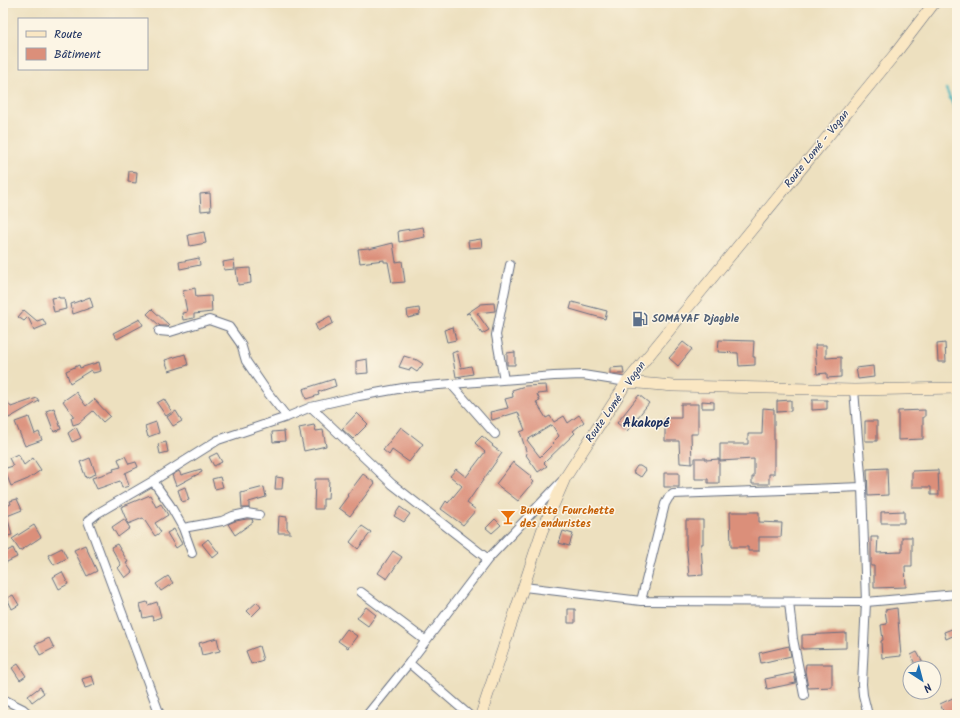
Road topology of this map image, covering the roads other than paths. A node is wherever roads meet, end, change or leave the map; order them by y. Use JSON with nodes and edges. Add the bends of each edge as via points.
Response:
{"nodes":[{"id":1,"x":934,"y":3,"type":"edge"},
{"id":2,"x":510,"y":265,"type":"dead end"},
{"id":3,"x":158,"y":331,"type":"dead end"},
{"id":4,"x":504,"y":380,"type":"junction"},
{"id":5,"x":627,"y":382,"type":"junction"},
{"id":6,"x":451,"y":384,"type":"junction"},
{"id":7,"x":957,"y":388,"type":"edge"},
{"id":8,"x":854,"y":390,"type":"junction"},
{"id":9,"x":312,"y":407,"type":"junction"},
{"id":10,"x":287,"y":417,"type":"junction"},
{"id":11,"x":495,"y":434,"type":"dead end"},
{"id":12,"x":565,"y":478,"type":"junction"},
{"id":13,"x":153,"y":481,"type":"junction"},
{"id":14,"x":862,"y":487,"type":"junction"},
{"id":15,"x":259,"y":515,"type":"dead end"},
{"id":16,"x":183,"y":528,"type":"junction"},
{"id":17,"x":192,"y":553,"type":"dead end"},
{"id":18,"x":488,"y":559,"type":"junction"},
{"id":19,"x":524,"y":587,"type":"junction"},
{"id":20,"x":361,"y":592,"type":"dead end"},
{"id":21,"x":957,"y":594,"type":"edge"},
{"id":22,"x":641,"y":601,"type":"junction"},
{"id":23,"x":789,"y":602,"type":"junction"},
{"id":24,"x":866,"y":602,"type":"junction"},
{"id":25,"x":426,"y":641,"type":"junction"},
{"id":26,"x":409,"y":663,"type":"junction"},
{"id":27,"x":804,"y":695,"type":"dead end"},
{"id":28,"x":3,"y":699,"type":"edge"},
{"id":29,"x":30,"y":715,"type":"edge"},
{"id":30,"x":160,"y":715,"type":"edge"},
{"id":31,"x":367,"y":715,"type":"edge"},
{"id":32,"x":469,"y":715,"type":"edge"},
{"id":33,"x":481,"y":715,"type":"edge"},
{"id":34,"x":868,"y":715,"type":"edge"}],
"edges":[{"from":1,"to":5,"type":"main road","name":"Route Lomé - Vogan"},
{"from":2,"to":4,"type":"street","via":[[496,335]]},
{"from":3,"to":10,"type":"street","via":[[170,332],[209,320],[229,327],[241,344],[246,361]]},
{"from":4,"to":5,"type":"street","via":[[583,375]]},
{"from":4,"to":6,"type":"street"},
{"from":5,"to":8,"type":"main road","via":[[674,386]]},
{"from":5,"to":12,"type":"main road","name":"Route Lomé - Vogan"},
{"from":6,"to":9,"type":"street","via":[[403,388]]},
{"from":6,"to":11,"type":"street"},
{"from":7,"to":8,"type":"main road"},
{"from":8,"to":14,"type":"street"},
{"from":9,"to":10,"type":"street"},
{"from":9,"to":18,"type":"street","via":[[392,484]]},
{"from":10,"to":13,"type":"street","via":[[218,440]]},
{"from":12,"to":18,"type":"street"},
{"from":12,"to":19,"type":"main road","name":"Route Lomé - Vogan","via":[[542,531]]},
{"from":13,"to":16,"type":"street"},
{"from":13,"to":30,"type":"street","via":[[88,521]]},
{"from":14,"to":22,"type":"street","via":[[673,494],[665,504]]},
{"from":14,"to":24,"type":"street"},
{"from":15,"to":16,"type":"street","via":[[247,513],[222,522]]},
{"from":16,"to":17,"type":"street"},
{"from":18,"to":25,"type":"street"},
{"from":19,"to":22,"type":"street"},
{"from":19,"to":33,"type":"main road","name":"Route Lomé - Vogan"},
{"from":20,"to":25,"type":"street"},
{"from":21,"to":24,"type":"street"},
{"from":22,"to":23,"type":"street"},
{"from":23,"to":24,"type":"street"},
{"from":23,"to":27,"type":"street"},
{"from":24,"to":34,"type":"street","via":[[862,684]]},
{"from":25,"to":26,"type":"street"},
{"from":26,"to":31,"type":"street"},
{"from":26,"to":32,"type":"street"},
{"from":28,"to":29,"type":"street"}]}
